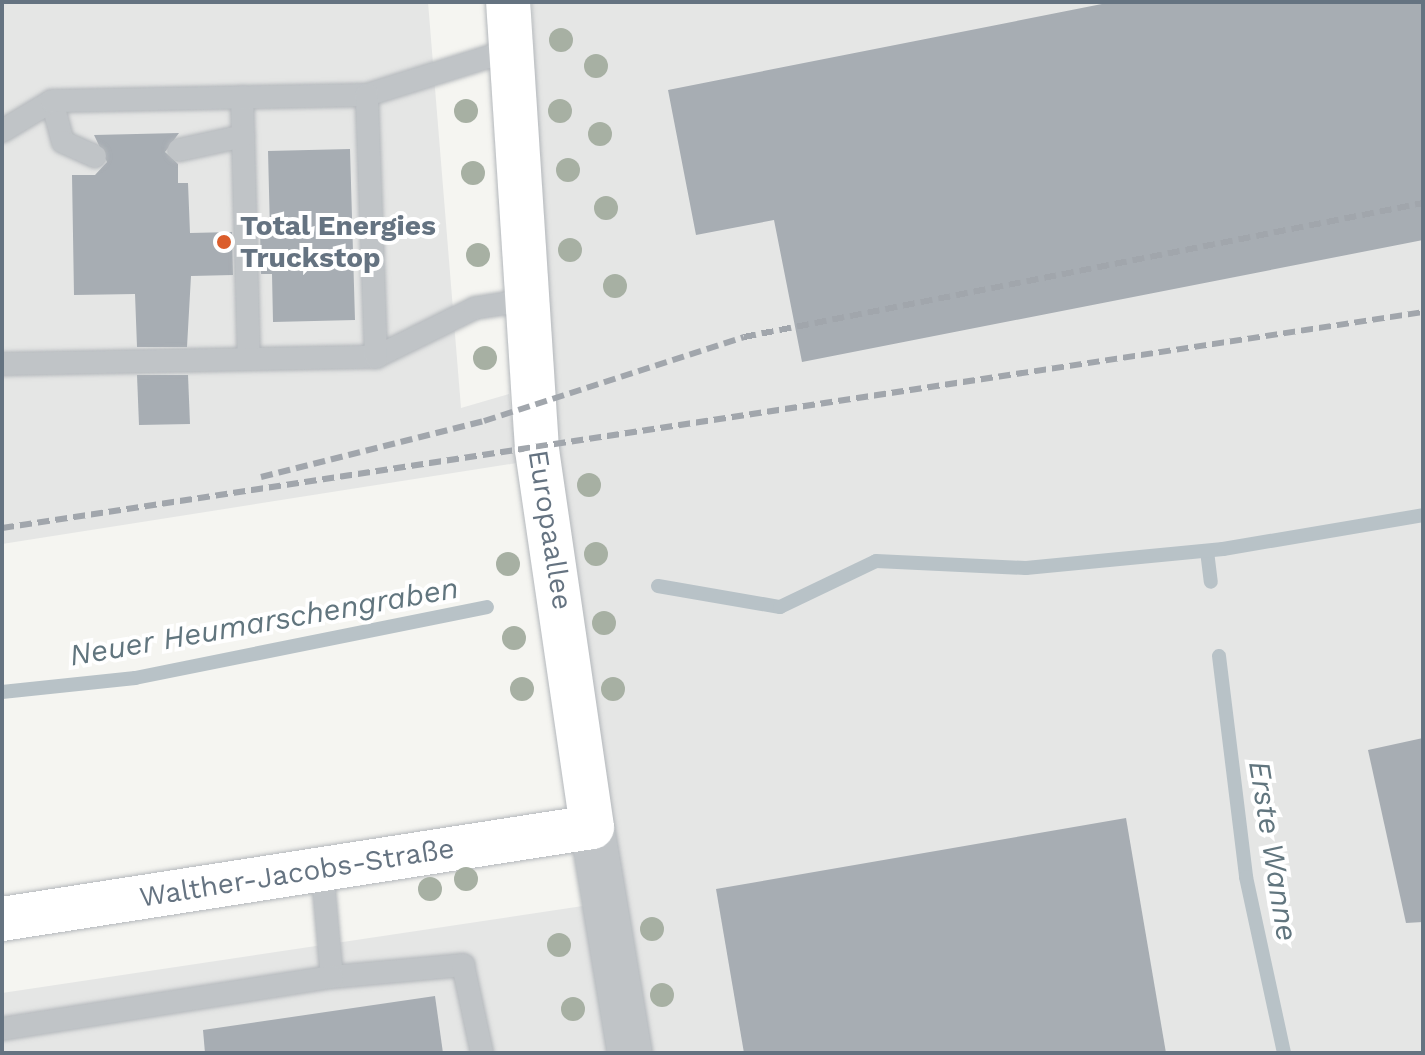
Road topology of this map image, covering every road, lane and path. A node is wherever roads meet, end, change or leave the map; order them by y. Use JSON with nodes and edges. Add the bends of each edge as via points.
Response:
{"nodes":[{"id":1,"x":508,"y":2,"type":"edge"},
{"id":2,"x":511,"y":50,"type":"junction"},
{"id":3,"x":367,"y":95,"type":"junction"},
{"id":4,"x":242,"y":97,"type":"junction"},
{"id":5,"x":52,"y":101,"type":"junction"},
{"id":6,"x":2,"y":131,"type":"edge"},
{"id":7,"x":244,"y":136,"type":"junction"},
{"id":8,"x":179,"y":150,"type":"dead end"},
{"id":9,"x":95,"y":156,"type":"dead end"},
{"id":10,"x":527,"y":300,"type":"junction"},
{"id":11,"x":376,"y":357,"type":"junction"},
{"id":12,"x":249,"y":359,"type":"junction"},
{"id":13,"x":2,"y":364,"type":"edge"},
{"id":14,"x":592,"y":827,"type":"junction"},
{"id":15,"x":322,"y":868,"type":"junction"},
{"id":16,"x":2,"y":919,"type":"edge"},
{"id":17,"x":332,"y":977,"type":"junction"},
{"id":18,"x":2,"y":1029,"type":"edge"},
{"id":19,"x":482,"y":1053,"type":"edge"},
{"id":20,"x":630,"y":1053,"type":"edge"}],
"edges":[{"from":1,"to":2,"type":"street","name":"Europaallee"},
{"from":2,"to":3,"type":"lane"},
{"from":2,"to":10,"type":"street","name":"Europaallee"},
{"from":3,"to":4,"type":"lane"},
{"from":3,"to":11,"type":"lane"},
{"from":4,"to":5,"type":"lane"},
{"from":4,"to":7,"type":"lane"},
{"from":5,"to":6,"type":"lane"},
{"from":5,"to":9,"type":"lane","via":[[63,142]]},
{"from":7,"to":8,"type":"lane"},
{"from":7,"to":12,"type":"lane"},
{"from":10,"to":11,"type":"lane","via":[[475,308]]},
{"from":10,"to":14,"type":"street","name":"Europaallee","via":[[537,449]]},
{"from":11,"to":12,"type":"lane"},
{"from":12,"to":13,"type":"lane"},
{"from":14,"to":15,"type":"street","name":"Walther-Jacobs-Straße"},
{"from":14,"to":20,"type":"street","name":"Europaallee"},
{"from":15,"to":16,"type":"street","name":"Walther-Jacobs-Straße"},
{"from":15,"to":17,"type":"lane"},
{"from":17,"to":18,"type":"lane"},
{"from":17,"to":19,"type":"lane","via":[[463,965]]}]}
